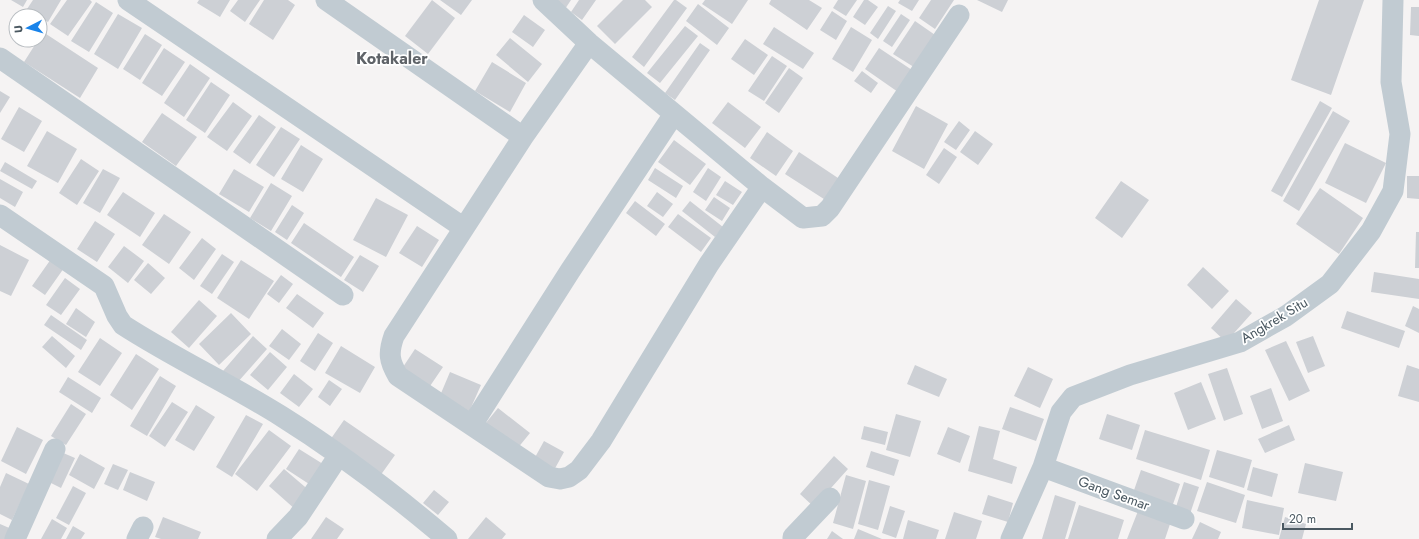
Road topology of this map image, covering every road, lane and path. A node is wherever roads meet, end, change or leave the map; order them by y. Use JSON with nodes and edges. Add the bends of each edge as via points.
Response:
{"nodes":[{"id":1,"x":128,"y":0,"type":"edge"},
{"id":2,"x":326,"y":0,"type":"edge"},
{"id":3,"x":543,"y":0,"type":"edge"},
{"id":4,"x":1393,"y":0,"type":"edge"},
{"id":5,"x":959,"y":14,"type":"dead end"},
{"id":6,"x":590,"y":44,"type":"junction"},
{"id":7,"x":0,"y":58,"type":"edge"},
{"id":8,"x":674,"y":114,"type":"junction"},
{"id":9,"x":523,"y":137,"type":"junction"},
{"id":10,"x":762,"y":188,"type":"junction"},
{"id":11,"x":0,"y":215,"type":"edge"},
{"id":12,"x":464,"y":228,"type":"junction"},
{"id":13,"x":343,"y":295,"type":"dead end"},
{"id":14,"x":472,"y":425,"type":"junction"},
{"id":15,"x":55,"y":450,"type":"dead end"},
{"id":16,"x":339,"y":455,"type":"junction"},
{"id":17,"x":1043,"y":467,"type":"junction"},
{"id":18,"x":830,"y":498,"type":"dead end"},
{"id":19,"x":1184,"y":519,"type":"dead end"},
{"id":20,"x":21,"y":537,"type":"edge"},
{"id":21,"x":277,"y":539,"type":"edge"},
{"id":22,"x":447,"y":539,"type":"edge"},
{"id":23,"x":793,"y":539,"type":"edge"},
{"id":24,"x":1011,"y":539,"type":"edge"}],
"edges":[{"from":1,"to":12,"type":"street"},
{"from":2,"to":9,"type":"street"},
{"from":3,"to":6,"type":"street"},
{"from":4,"to":17,"type":"street","name":"Angkrek Situ","via":[[1391,82],[1400,134],[1393,191],[1371,231],[1330,284],[1286,316],[1240,342],[1130,375],[1073,397],[1061,412]]},
{"from":5,"to":10,"type":"street","via":[[830,208],[822,216],[803,218]]},
{"from":6,"to":8,"type":"street"},
{"from":6,"to":9,"type":"street"},
{"from":7,"to":13,"type":"street"},
{"from":8,"to":10,"type":"street"},
{"from":8,"to":14,"type":"street"},
{"from":9,"to":12,"type":"street"},
{"from":10,"to":14,"type":"street","via":[[709,264],[601,441],[579,470],[569,477],[549,477]]},
{"from":11,"to":16,"type":"street","via":[[104,286],[123,325],[281,416]]},
{"from":12,"to":14,"type":"street","via":[[394,336],[389,351],[391,364],[398,376]]},
{"from":15,"to":20,"type":"street"},
{"from":16,"to":21,"type":"street","via":[[298,517]]},
{"from":16,"to":22,"type":"street","via":[[398,497]]},
{"from":17,"to":19,"type":"street","name":"Gang Semar"},
{"from":17,"to":24,"type":"street","name":"Angkrek Situ"},
{"from":18,"to":23,"type":"street"}]}
